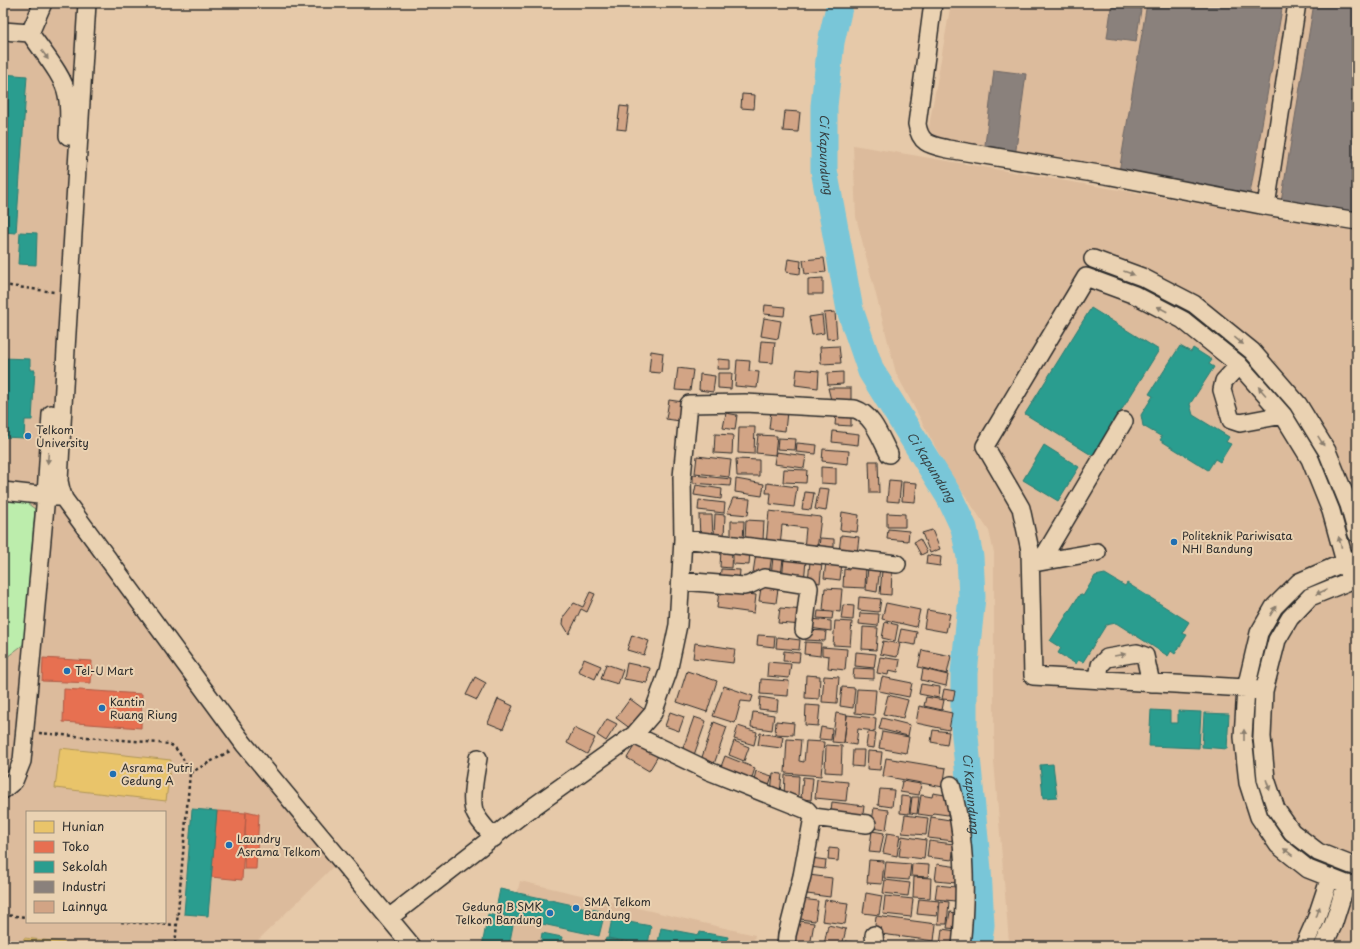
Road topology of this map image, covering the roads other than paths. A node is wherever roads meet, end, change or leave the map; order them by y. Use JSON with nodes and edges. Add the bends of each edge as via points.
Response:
{"nodes":[{"id":1,"x":43,"y":3,"type":"edge"},
{"id":2,"x":87,"y":3,"type":"edge"},
{"id":3,"x":933,"y":3,"type":"edge"},
{"id":4,"x":1297,"y":3,"type":"edge"},
{"id":5,"x":3,"y":31,"type":"edge"},
{"id":6,"x":30,"y":34,"type":"junction"},
{"id":7,"x":1266,"y":206,"type":"junction"},
{"id":8,"x":1357,"y":221,"type":"edge"},
{"id":9,"x":1093,"y":259,"type":"dead end"},
{"id":10,"x":1239,"y":365,"type":"junction"},
{"id":11,"x":1283,"y":415,"type":"junction"},
{"id":12,"x":1124,"y":421,"type":"dead end"},
{"id":13,"x":889,"y":454,"type":"dead end"},
{"id":14,"x":46,"y":487,"type":"junction"},
{"id":15,"x":3,"y":491,"type":"edge"},
{"id":16,"x":64,"y":499,"type":"junction"},
{"id":17,"x":1349,"y":505,"type":"junction"},
{"id":18,"x":1331,"y":511,"type":"junction"},
{"id":19,"x":1357,"y":534,"type":"edge"},
{"id":20,"x":683,"y":539,"type":"junction"},
{"id":21,"x":1096,"y":552,"type":"dead end"},
{"id":22,"x":1351,"y":560,"type":"edge"},
{"id":23,"x":1036,"y":562,"type":"junction"},
{"id":24,"x":897,"y":564,"type":"dead end"},
{"id":25,"x":1353,"y":579,"type":"edge"},
{"id":26,"x":681,"y":581,"type":"junction"},
{"id":27,"x":804,"y":630,"type":"dead end"},
{"id":28,"x":1098,"y":680,"type":"junction"},
{"id":29,"x":1151,"y":683,"type":"junction"},
{"id":30,"x":1246,"y":688,"type":"junction"},
{"id":31,"x":1264,"y":691,"type":"junction"},
{"id":32,"x":634,"y":735,"type":"junction"},
{"id":33,"x":478,"y":758,"type":"dead end"},
{"id":34,"x":951,"y":785,"type":"dead end"},
{"id":35,"x":3,"y":790,"type":"edge"},
{"id":36,"x":813,"y":817,"type":"junction"},
{"id":37,"x":867,"y":824,"type":"dead end"},
{"id":38,"x":494,"y":838,"type":"junction"},
{"id":39,"x":1318,"y":852,"type":"junction"},
{"id":40,"x":1357,"y":866,"type":"edge"},
{"id":41,"x":1308,"y":869,"type":"junction"},
{"id":42,"x":1330,"y":877,"type":"junction"},
{"id":43,"x":1352,"y":884,"type":"edge"},
{"id":44,"x":390,"y":917,"type":"junction"},
{"id":45,"x":412,"y":946,"type":"edge"},
{"id":46,"x":786,"y":946,"type":"edge"},
{"id":47,"x":961,"y":946,"type":"edge"},
{"id":48,"x":1304,"y":946,"type":"edge"},
{"id":49,"x":1323,"y":946,"type":"edge"}],
"edges":[{"from":1,"to":6,"type":"street"},
{"from":2,"to":16,"type":"street","via":[[59,480]]},
{"from":3,"to":7,"type":"street","via":[[917,124],[923,140],[929,144]]},
{"from":4,"to":7,"type":"street"},
{"from":5,"to":6,"type":"street"},
{"from":6,"to":14,"type":"street","one_way":true,"via":[[57,72],[67,94],[70,117]]},
{"from":7,"to":8,"type":"street"},
{"from":9,"to":17,"type":"street","one_way":true,"via":[[1142,277],[1194,304],[1252,351],[1302,410],[1327,451]]},
{"from":11,"to":10,"type":"street","one_way":true},
{"from":10,"to":11,"type":"street","via":[[1224,381],[1222,390],[1231,420],[1240,423]]},
{"from":10,"to":23,"type":"street","one_way":true,"via":[[1183,320],[1135,294],[1086,277],[985,446],[1020,508],[1030,550]]},
{"from":11,"to":18,"type":"street","via":[[1310,459]]},
{"from":12,"to":23,"type":"street"},
{"from":13,"to":20,"type":"street","via":[[871,419],[855,409],[746,403],[689,404],[682,477]]},
{"from":14,"to":15,"type":"street"},
{"from":14,"to":16,"type":"street"},
{"from":14,"to":35,"type":"street","via":[[22,762],[14,780]]},
{"from":16,"to":44,"type":"street","via":[[244,744]]},
{"from":17,"to":18,"type":"street"},
{"from":17,"to":19,"type":"street"},
{"from":22,"to":18,"type":"street","one_way":true},
{"from":20,"to":24,"type":"street"},
{"from":20,"to":26,"type":"street"},
{"from":21,"to":23,"type":"street"},
{"from":22,"to":25,"type":"street"},
{"from":30,"to":22,"type":"street","one_way":true,"via":[[1259,634],[1274,606],[1299,582]]},
{"from":23,"to":28,"type":"street","via":[[1033,676]]},
{"from":25,"to":31,"type":"street","one_way":true,"via":[[1310,597],[1290,618],[1277,640]]},
{"from":26,"to":27,"type":"street","via":[[744,586],[764,578],[808,585]]},
{"from":26,"to":32,"type":"street","via":[[678,625],[668,672],[653,713]]},
{"from":28,"to":29,"type":"street"},
{"from":28,"to":29,"type":"street","one_way":true,"via":[[1100,665],[1106,658],[1137,653],[1145,656]]},
{"from":29,"to":30,"type":"street"},
{"from":30,"to":31,"type":"street"},
{"from":41,"to":30,"type":"street","one_way":true,"via":[[1278,845],[1259,817],[1248,782],[1243,737]]},
{"from":31,"to":39,"type":"street","one_way":true,"via":[[1262,737],[1266,779],[1276,809],[1292,832]]},
{"from":32,"to":36,"type":"street","via":[[709,771],[807,810]]},
{"from":32,"to":38,"type":"street","via":[[519,817]]},
{"from":33,"to":38,"type":"street","via":[[473,805],[476,815]]},
{"from":34,"to":47,"type":"street","via":[[966,879]]},
{"from":36,"to":37,"type":"street"},
{"from":36,"to":46,"type":"street"},
{"from":38,"to":44,"type":"street"},
{"from":39,"to":40,"type":"street"},
{"from":39,"to":41,"type":"street"},
{"from":41,"to":42,"type":"street"},
{"from":42,"to":43,"type":"street"},
{"from":48,"to":42,"type":"street","one_way":true},
{"from":43,"to":49,"type":"street"},
{"from":44,"to":45,"type":"street"}]}
